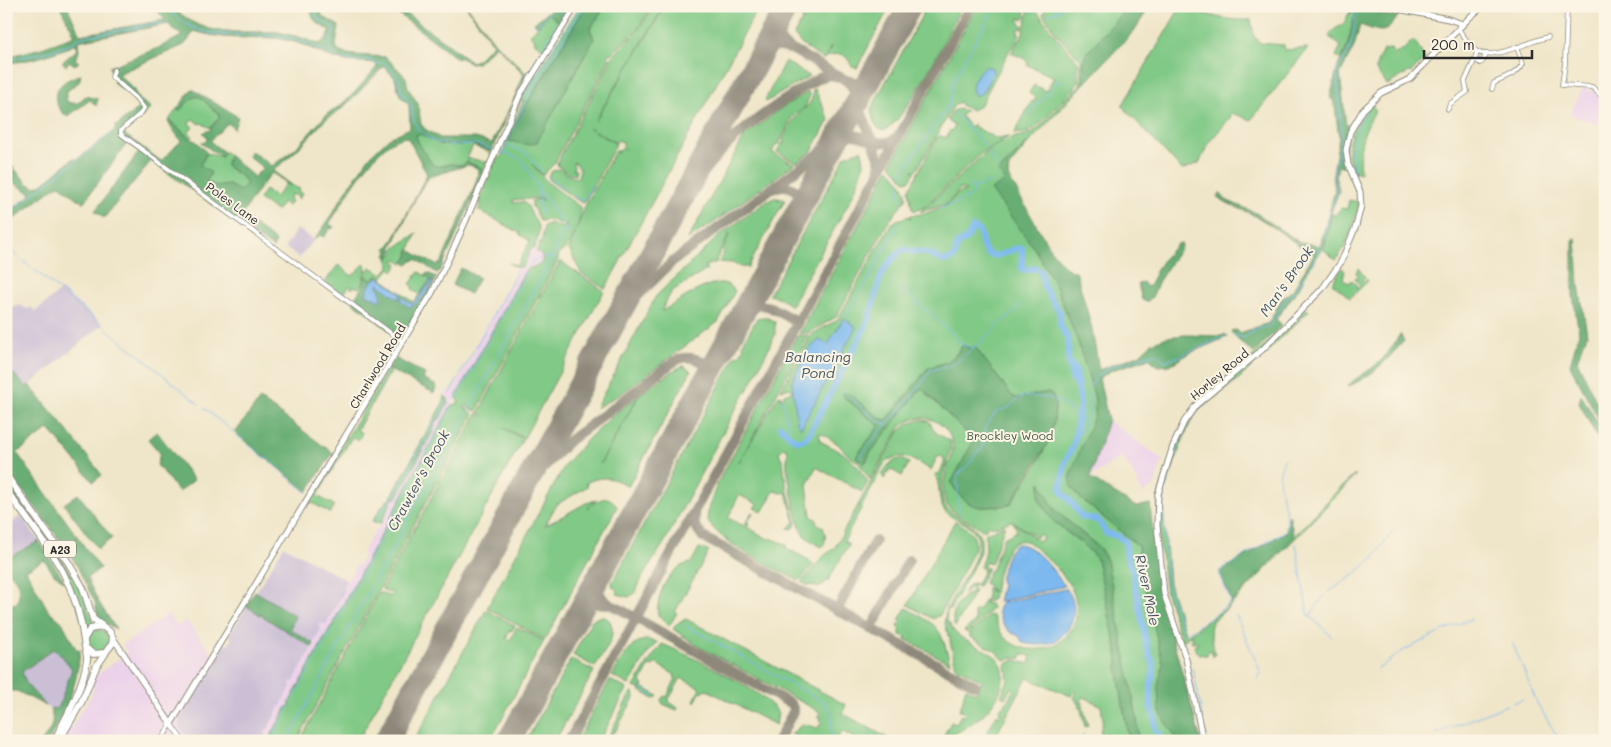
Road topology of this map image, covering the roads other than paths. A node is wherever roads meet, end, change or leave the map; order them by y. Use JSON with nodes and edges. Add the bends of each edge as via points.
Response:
{"nodes":[{"id":1,"x":576,"y":6,"type":"edge"},
{"id":2,"x":1383,"y":6,"type":"edge"},
{"id":3,"x":1483,"y":6,"type":"edge"},
{"id":4,"x":1566,"y":6,"type":"edge"},
{"id":5,"x":1463,"y":24,"type":"junction"},
{"id":6,"x":1458,"y":30,"type":"junction"},
{"id":7,"x":1548,"y":37,"type":"dead end"},
{"id":8,"x":1517,"y":47,"type":"junction"},
{"id":9,"x":1477,"y":52,"type":"junction"},
{"id":10,"x":1486,"y":55,"type":"junction"},
{"id":11,"x":1475,"y":59,"type":"junction"},
{"id":12,"x":114,"y":70,"type":"dead end"},
{"id":13,"x":1492,"y":88,"type":"dead end"},
{"id":14,"x":1605,"y":99,"type":"edge"},
{"id":15,"x":1448,"y":109,"type":"dead end"},
{"id":16,"x":403,"y":342,"type":"junction"},
{"id":17,"x":6,"y":475,"type":"edge"},
{"id":18,"x":6,"y":490,"type":"edge"},
{"id":19,"x":104,"y":627,"type":"junction"},
{"id":20,"x":112,"y":636,"type":"junction"},
{"id":21,"x":84,"y":644,"type":"junction"},
{"id":22,"x":107,"y":652,"type":"junction"},
{"id":23,"x":123,"y":654,"type":"junction"},
{"id":24,"x":171,"y":724,"type":"junction"},
{"id":25,"x":54,"y":741,"type":"edge"},
{"id":26,"x":59,"y":741,"type":"edge"},
{"id":27,"x":161,"y":741,"type":"edge"},
{"id":28,"x":183,"y":741,"type":"edge"},
{"id":29,"x":1203,"y":741,"type":"edge"}],
"edges":[{"from":1,"to":16,"type":"street","name":"Charlwood Road","via":[[526,84],[441,276]]},
{"from":2,"to":5,"type":"street"},
{"from":3,"to":5,"type":"street","name":"Horley Road"},
{"from":4,"to":14,"type":"street","via":[[1562,85],[1592,87]]},
{"from":5,"to":6,"type":"street","name":"Horley Road"},
{"from":6,"to":9,"type":"street"},
{"from":6,"to":29,"type":"street","name":"Horley Road","via":[[1405,83],[1385,92],[1364,109],[1347,141],[1347,158],[1361,202],[1356,226],[1341,262],[1324,287],[1275,338],[1196,404],[1180,430],[1161,482],[1156,513],[1164,590],[1186,658]]},
{"from":7,"to":8,"type":"street"},
{"from":8,"to":10,"type":"street"},
{"from":8,"to":13,"type":"street","via":[[1523,63],[1521,68],[1494,83]]},
{"from":9,"to":10,"type":"street"},
{"from":9,"to":11,"type":"street"},
{"from":10,"to":11,"type":"street","via":[[1481,63]]},
{"from":11,"to":15,"type":"street","via":[[1465,81],[1467,92]]},
{"from":12,"to":16,"type":"street","name":"Poles Lane","via":[[112,77],[144,108],[120,130],[121,134]]},
{"from":16,"to":24,"type":"street","name":"Charlwood Road"},
{"from":17,"to":19,"type":"main road","number":"A23","via":[[66,557],[83,588],[94,620]]},
{"from":18,"to":21,"type":"main road","number":"A23","via":[[62,570],[75,597]]},
{"from":19,"to":20,"type":"main road"},
{"from":19,"to":21,"type":"main road","via":[[90,629]]},
{"from":20,"to":22,"type":"main road"},
{"from":20,"to":23,"type":"street"},
{"from":21,"to":22,"type":"main road","via":[[93,654]]},
{"from":21,"to":25,"type":"main road","number":"A23","via":[[88,657],[81,681]]},
{"from":22,"to":23,"type":"street","via":[[116,650]]},
{"from":22,"to":26,"type":"main road","via":[[96,667],[81,703]]},
{"from":23,"to":24,"type":"street"},
{"from":24,"to":27,"type":"street"},
{"from":24,"to":28,"type":"street"}]}
